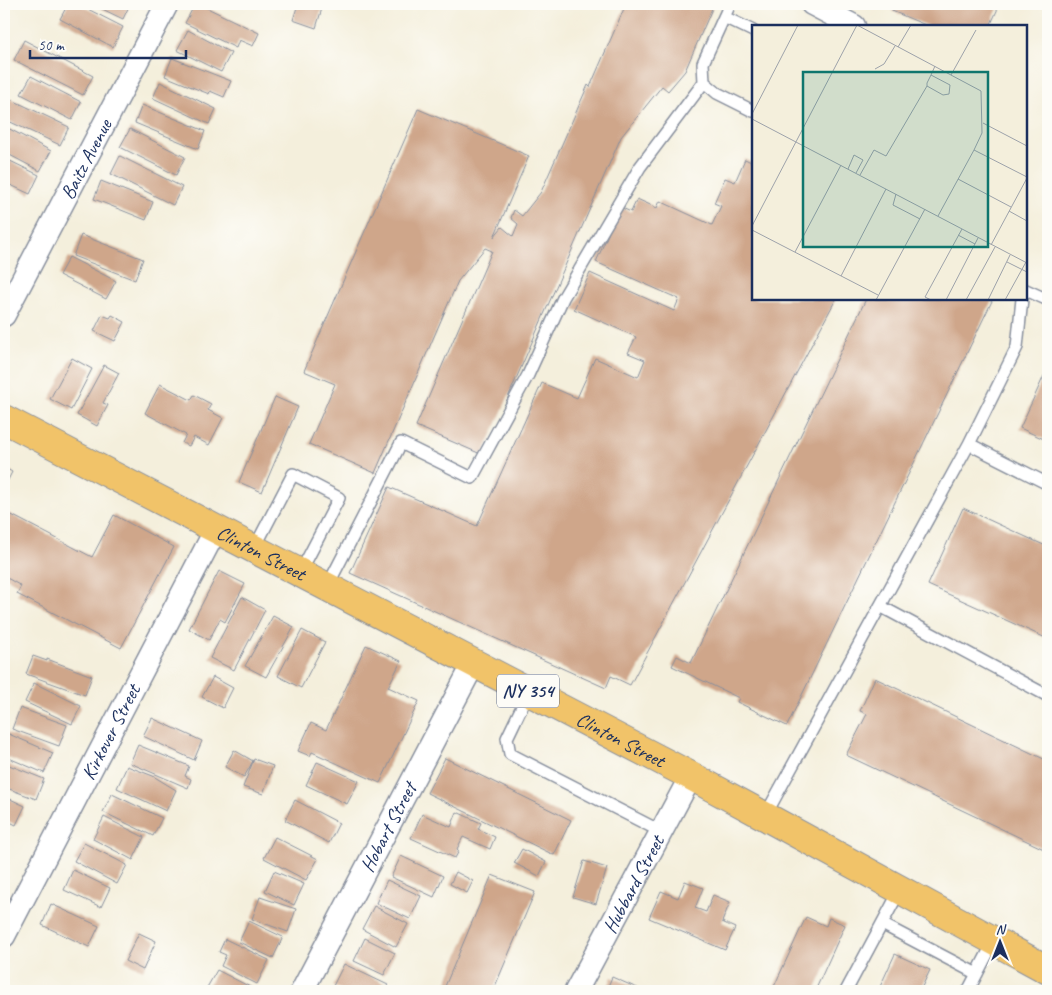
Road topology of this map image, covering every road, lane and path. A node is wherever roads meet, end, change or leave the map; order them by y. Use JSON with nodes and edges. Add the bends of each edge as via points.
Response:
{"nodes":[{"id":1,"x":167,"y":4,"type":"edge"},
{"id":2,"x":730,"y":4,"type":"edge"},
{"id":3,"x":812,"y":4,"type":"edge"},
{"id":4,"x":724,"y":16,"type":"junction"},
{"id":5,"x":846,"y":16,"type":"edge"},
{"id":6,"x":752,"y":30,"type":"edge"},
{"id":7,"x":704,"y":82,"type":"junction"},
{"id":8,"x":752,"y":110,"type":"edge"},
{"id":9,"x":1027,"y":290,"type":"edge"},
{"id":10,"x":1022,"y":300,"type":"edge"},
{"id":11,"x":1048,"y":300,"type":"edge"},
{"id":12,"x":4,"y":315,"type":"edge"},
{"id":13,"x":4,"y":418,"type":"edge"},
{"id":14,"x":969,"y":444,"type":"junction"},
{"id":15,"x":1048,"y":484,"type":"edge"},
{"id":16,"x":216,"y":529,"type":"junction"},
{"id":17,"x":254,"y":549,"type":"junction"},
{"id":18,"x":300,"y":572,"type":"junction"},
{"id":19,"x":327,"y":587,"type":"junction"},
{"id":20,"x":880,"y":606,"type":"junction"},
{"id":21,"x":474,"y":663,"type":"junction"},
{"id":22,"x":529,"y":692,"type":"junction"},
{"id":23,"x":1048,"y":696,"type":"edge"},
{"id":24,"x":691,"y":776,"type":"junction"},
{"id":25,"x":765,"y":816,"type":"junction"},
{"id":26,"x":662,"y":832,"type":"junction"},
{"id":27,"x":900,"y":890,"type":"junction"},
{"id":28,"x":882,"y":924,"type":"junction"},
{"id":29,"x":4,"y":936,"type":"edge"},
{"id":30,"x":994,"y":940,"type":"junction"},
{"id":31,"x":1048,"y":970,"type":"edge"},
{"id":32,"x":977,"y":974,"type":"junction"},
{"id":33,"x":302,"y":991,"type":"edge"},
{"id":34,"x":576,"y":991,"type":"edge"},
{"id":35,"x":846,"y":991,"type":"edge"},
{"id":36,"x":968,"y":991,"type":"edge"}],
"edges":[{"from":1,"to":12,"type":"street","name":"Baitz Avenue"},
{"from":2,"to":4,"type":"lane"},
{"from":3,"to":5,"type":"street"},
{"from":4,"to":6,"type":"lane"},
{"from":4,"to":7,"type":"lane","via":[[703,63]]},
{"from":7,"to":8,"type":"lane","via":[[716,93]]},
{"from":7,"to":19,"type":"lane","via":[[640,167],[563,298],[528,375],[472,478],[401,443]]},
{"from":9,"to":11,"type":"lane"},
{"from":10,"to":14,"type":"lane","via":[[1017,347]]},
{"from":13,"to":16,"type":"main road","name":"Clinton Street","number":"NY 354"},
{"from":14,"to":15,"type":"lane"},
{"from":14,"to":20,"type":"lane"},
{"from":16,"to":17,"type":"main road","name":"Clinton Street","number":"NY 354"},
{"from":16,"to":29,"type":"street","name":"Kirkover Street"},
{"from":17,"to":18,"type":"main road","name":"Clinton Street","number":"NY 354"},
{"from":17,"to":18,"type":"lane","via":[[293,474],[339,498]]},
{"from":18,"to":19,"type":"main road","name":"Clinton Street","number":"NY 354"},
{"from":19,"to":21,"type":"main road","name":"Clinton Street","number":"NY 354"},
{"from":20,"to":23,"type":"lane"},
{"from":20,"to":25,"type":"lane"},
{"from":21,"to":22,"type":"main road","name":"Clinton Street","number":"NY 354"},
{"from":21,"to":33,"type":"street","name":"Hobart Street"},
{"from":22,"to":24,"type":"main road","name":"Clinton Street","number":"NY 354"},
{"from":22,"to":26,"type":"lane","via":[[507,738],[510,754]]},
{"from":24,"to":25,"type":"main road","name":"Clinton Street","number":"NY 354"},
{"from":24,"to":26,"type":"street","name":"Hubbard Street"},
{"from":25,"to":27,"type":"main road","name":"Clinton Street","number":"NY 354"},
{"from":26,"to":34,"type":"street","name":"Hubbard Street"},
{"from":27,"to":28,"type":"lane"},
{"from":27,"to":30,"type":"main road","name":"Clinton Street","number":"NY 354"},
{"from":28,"to":32,"type":"lane"},
{"from":28,"to":35,"type":"lane"},
{"from":30,"to":31,"type":"main road","name":"Clinton Street","number":"NY 354"},
{"from":30,"to":32,"type":"lane"},
{"from":32,"to":36,"type":"lane"}]}
